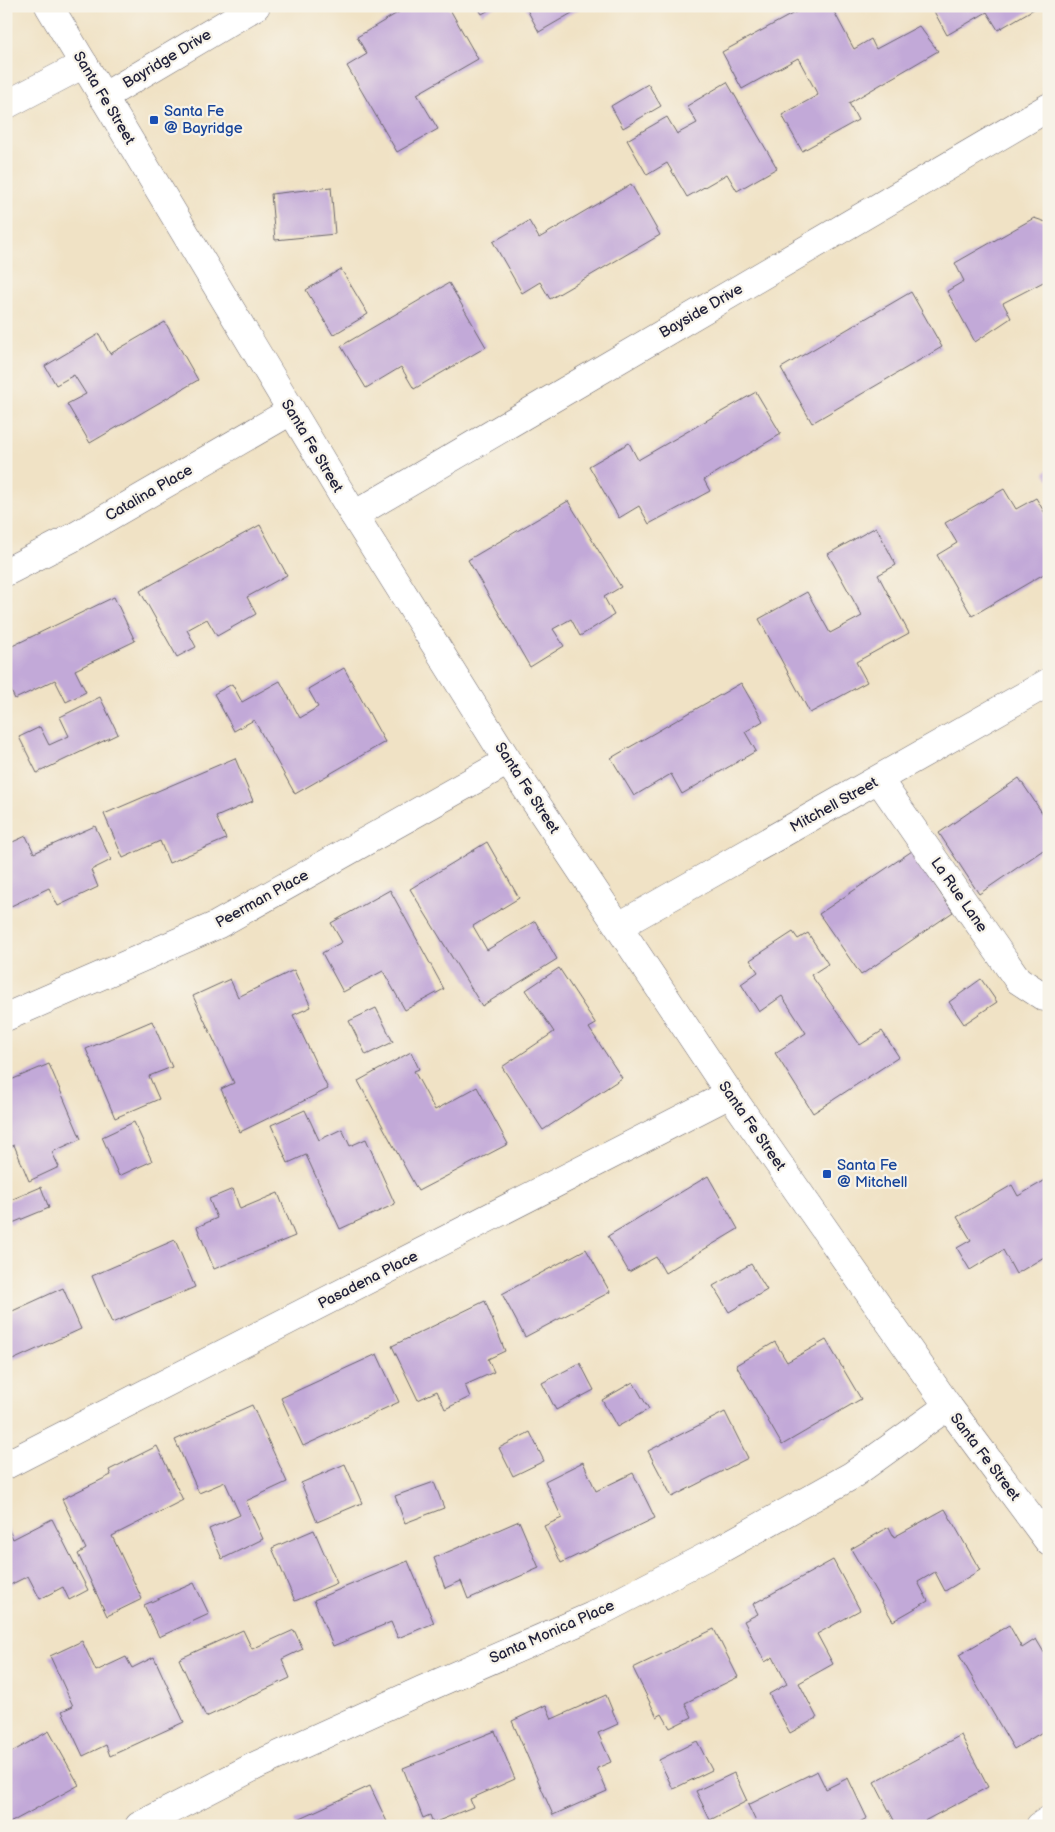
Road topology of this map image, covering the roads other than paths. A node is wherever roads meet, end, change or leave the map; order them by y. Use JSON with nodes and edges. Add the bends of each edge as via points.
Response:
{"nodes":[{"id":1,"x":49,"y":6,"type":"edge"},
{"id":2,"x":256,"y":6,"type":"edge"},
{"id":3,"x":84,"y":64,"type":"junction"},
{"id":4,"x":104,"y":97,"type":"junction"},
{"id":5,"x":6,"y":105,"type":"edge"},
{"id":6,"x":1049,"y":107,"type":"edge"},
{"id":7,"x":291,"y":411,"type":"junction"},
{"id":8,"x":354,"y":515,"type":"junction"},
{"id":9,"x":6,"y":572,"type":"edge"},
{"id":10,"x":1049,"y":682,"type":"edge"},
{"id":11,"x":508,"y":760,"type":"junction"},
{"id":12,"x":878,"y":780,"type":"junction"},
{"id":13,"x":619,"y":926,"type":"junction"},
{"id":14,"x":1049,"y":996,"type":"edge"},
{"id":15,"x":6,"y":1017,"type":"edge"},
{"id":16,"x":730,"y":1094,"type":"junction"},
{"id":17,"x":948,"y":1406,"type":"junction"},
{"id":18,"x":6,"y":1465,"type":"edge"},
{"id":19,"x":1049,"y":1542,"type":"edge"},
{"id":20,"x":1049,"y":1820,"type":"edge"},
{"id":21,"x":139,"y":1826,"type":"edge"},
{"id":22,"x":1040,"y":1826,"type":"edge"}],
"edges":[{"from":1,"to":3,"type":"street","name":"Santa Fe Street"},
{"from":2,"to":4,"type":"street","name":"Bayridge Drive"},
{"from":3,"to":4,"type":"street","name":"Santa Fe Street"},
{"from":3,"to":5,"type":"street"},
{"from":4,"to":7,"type":"street","name":"Santa Fe Street"},
{"from":6,"to":8,"type":"street","name":"Bayside Drive"},
{"from":7,"to":8,"type":"street","name":"Santa Fe Street"},
{"from":7,"to":9,"type":"street","name":"Catalina Place","via":[[72,538]]},
{"from":8,"to":11,"type":"street","name":"Santa Fe Street"},
{"from":10,"to":12,"type":"street","name":"Mitchell Street"},
{"from":11,"to":13,"type":"street","name":"Santa Fe Street"},
{"from":11,"to":15,"type":"street","name":"Peerman Place","via":[[217,924]]},
{"from":12,"to":13,"type":"street","name":"Mitchell Street"},
{"from":12,"to":14,"type":"street","name":"La Rue Lane","via":[[1018,980],[1044,997]]},
{"from":13,"to":16,"type":"street","name":"Santa Fe Street"},
{"from":16,"to":17,"type":"street","name":"Santa Fe Street"},
{"from":16,"to":18,"type":"street","name":"Pasadena Place"},
{"from":17,"to":19,"type":"street","name":"Santa Fe Street"},
{"from":17,"to":21,"type":"street","name":"Santa Monica Place","via":[[851,1476],[660,1581],[592,1616],[258,1765]]},
{"from":20,"to":22,"type":"street"}]}
